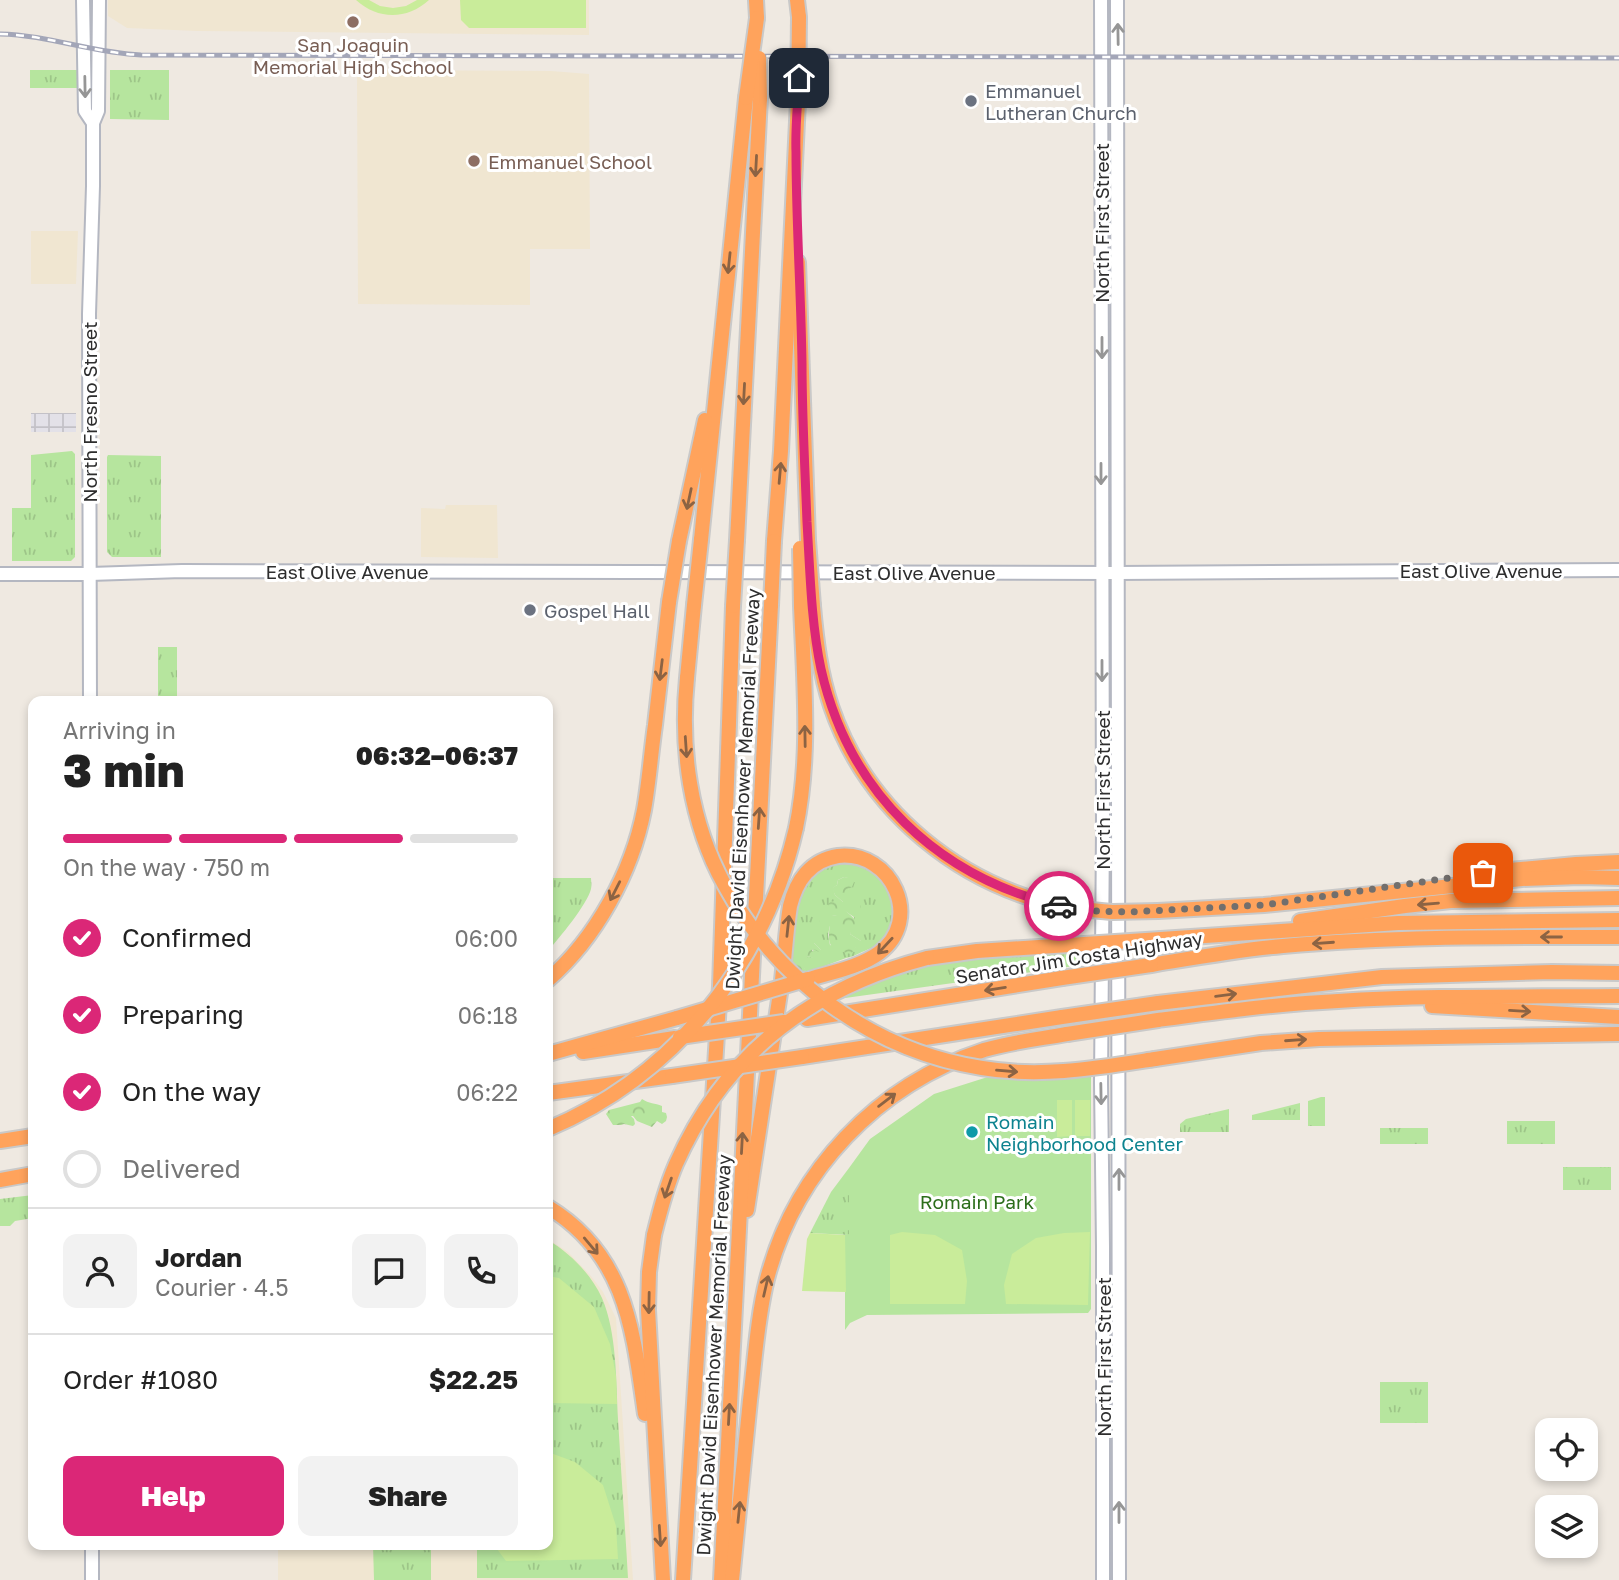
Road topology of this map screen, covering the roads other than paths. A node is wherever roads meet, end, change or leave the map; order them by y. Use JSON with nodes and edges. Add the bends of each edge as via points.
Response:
{"nodes":[{"id":1,"x":85,"y":0,"type":"edge"},
{"id":2,"x":99,"y":0,"type":"edge"},
{"id":3,"x":756,"y":0,"type":"edge"},
{"id":4,"x":797,"y":0,"type":"edge"},
{"id":5,"x":1101,"y":0,"type":"edge"},
{"id":6,"x":1117,"y":0,"type":"edge"},
{"id":7,"x":1101,"y":50,"type":"junction"},
{"id":8,"x":99,"y":59,"type":"junction"},
{"id":9,"x":1118,"y":68,"type":"junction"},
{"id":10,"x":753,"y":98,"type":"junction"},
{"id":11,"x":93,"y":123,"type":"junction"},
{"id":12,"x":796,"y":149,"type":"junction"},
{"id":13,"x":721,"y":336,"type":"junction"},
{"id":14,"x":1102,"y":382,"type":"junction"},
{"id":15,"x":1117,"y":444,"type":"junction"},
{"id":16,"x":1619,"y":570,"type":"edge"},
{"id":17,"x":1102,"y":573,"type":"junction"},
{"id":18,"x":1117,"y":573,"type":"junction"},
{"id":19,"x":0,"y":574,"type":"edge"},
{"id":20,"x":90,"y":574,"type":"junction"},
{"id":21,"x":807,"y":606,"type":"junction"},
{"id":22,"x":90,"y":696,"type":"edge"},
{"id":23,"x":1619,"y":862,"type":"edge"},
{"id":24,"x":1619,"y":878,"type":"edge"},
{"id":25,"x":1619,"y":898,"type":"edge"},
{"id":26,"x":1264,"y":905,"type":"junction"},
{"id":27,"x":1619,"y":920,"type":"edge"},
{"id":28,"x":1227,"y":934,"type":"junction"},
{"id":29,"x":1619,"y":937,"type":"edge"},
{"id":30,"x":1619,"y":973,"type":"edge"},
{"id":31,"x":553,"y":975,"type":"edge"},
{"id":32,"x":780,"y":988,"type":"edge"},
{"id":33,"x":780,"y":988,"type":"edge"},
{"id":34,"x":780,"y":988,"type":"edge"},
{"id":35,"x":780,"y":988,"type":"edge"},
{"id":36,"x":1619,"y":996,"type":"edge"},
{"id":37,"x":1619,"y":1017,"type":"edge"},
{"id":38,"x":1158,"y":1020,"type":"junction"},
{"id":39,"x":1619,"y":1034,"type":"edge"},
{"id":40,"x":1509,"y":1037,"type":"junction"},
{"id":41,"x":1619,"y":1042,"type":"edge"},
{"id":42,"x":553,"y":1055,"type":"edge"},
{"id":43,"x":553,"y":1055,"type":"edge"},
{"id":44,"x":553,"y":1092,"type":"edge"},
{"id":45,"x":553,"y":1127,"type":"edge"},
{"id":46,"x":28,"y":1137,"type":"edge"},
{"id":47,"x":0,"y":1141,"type":"edge"},
{"id":48,"x":28,"y":1175,"type":"edge"},
{"id":49,"x":0,"y":1180,"type":"edge"},
{"id":50,"x":553,"y":1211,"type":"edge"},
{"id":51,"x":736,"y":1284,"type":"junction"},
{"id":52,"x":657,"y":1491,"type":"junction"},
{"id":53,"x":92,"y":1550,"type":"edge"},
{"id":54,"x":92,"y":1580,"type":"edge"},
{"id":55,"x":663,"y":1580,"type":"edge"},
{"id":56,"x":683,"y":1580,"type":"edge"},
{"id":57,"x":721,"y":1580,"type":"edge"},
{"id":58,"x":732,"y":1580,"type":"edge"},
{"id":59,"x":1103,"y":1580,"type":"edge"},
{"id":60,"x":1119,"y":1580,"type":"edge"}],
"edges":[{"from":1,"to":8,"type":"main road","via":[[88,48]]},
{"from":1,"to":11,"type":"main road","name":"North Fresno Street","one_way":true,"via":[[85,111]]},
{"from":2,"to":8,"type":"main road","name":"North Fresno Street"},
{"from":3,"to":10,"type":"highway","bridge":true},
{"from":4,"to":12,"type":"highway","name":"Dwight David Eisenhower Memorial Freeway","bridge":true},
{"from":5,"to":7,"type":"main road","name":"North First Street"},
{"from":9,"to":6,"type":"main road","name":"North First Street","one_way":true},
{"from":7,"to":9,"type":"main road"},
{"from":7,"to":14,"type":"main road","name":"North First Street","one_way":true},
{"from":8,"to":11,"type":"main road","name":"North Fresno Street","via":[[98,111]]},
{"from":9,"to":15,"type":"main road","name":"North First Street"},
{"from":10,"to":13,"type":"highway","one_way":true},
{"from":10,"to":56,"type":"highway","name":"Dwight David Eisenhower Memorial Freeway","one_way":true,"bridge":true,"via":[[720,986]]},
{"from":11,"to":20,"type":"main road","name":"North Fresno Street"},
{"from":12,"to":21,"type":"highway","bridge":true},
{"from":51,"to":12,"type":"highway","name":"Dwight David Eisenhower Memorial Freeway","one_way":true,"bridge":true},
{"from":13,"to":31,"type":"highway","one_way":true,"bridge":true,"via":[[669,602],[643,812],[615,892],[579,946]]},
{"from":13,"to":40,"type":"highway","one_way":true,"bridge":true,"via":[[687,678],[687,762],[700,824],[723,883],[770,951],[807,986],[844,1015],[886,1038],[931,1056],[1002,1071],[1090,1069],[1261,1043],[1319,1039]]},
{"from":14,"to":15,"type":"main road","via":[[1108,387],[1110,437]]},
{"from":14,"to":17,"type":"main road","name":"North First Street","one_way":true},
{"from":15,"to":18,"type":"main road","name":"North First Street"},
{"from":16,"to":18,"type":"main road","name":"East Olive Avenue"},
{"from":17,"to":18,"type":"main road","name":"East Olive Avenue"},
{"from":17,"to":20,"type":"main road","name":"East Olive Avenue","via":[[182,570]]},
{"from":17,"to":59,"type":"main road","name":"North First Street","one_way":true},
{"from":60,"to":18,"type":"main road","name":"North First Street","one_way":true},
{"from":19,"to":20,"type":"main road","name":"East Olive Avenue"},
{"from":20,"to":22,"type":"main road","name":"North Fresno Street"},
{"from":21,"to":26,"type":"highway","bridge":true,"via":[[831,705],[863,772],[911,829],[955,863],[1024,896],[1069,908],[1112,912]]},
{"from":45,"to":21,"type":"highway","one_way":true,"bridge":true,"via":[[635,1079],[673,1047],[711,1007],[743,961],[768,912],[796,828],[802,786]]},
{"from":23,"to":26,"type":"highway","via":[[1500,871]]},
{"from":24,"to":26,"type":"highway","via":[[1498,880]]},
{"from":25,"to":28,"type":"highway","one_way":true,"via":[[1451,901]]},
{"from":27,"to":28,"type":"highway","via":[[1398,923]]},
{"from":28,"to":52,"type":"highway","one_way":true,"bridge":true,"via":[[927,958],[878,972],[836,991],[759,1045],[719,1091],[688,1140],[666,1191],[654,1235],[648,1310]]},
{"from":29,"to":43,"type":"highway","name":"Senator Jim Costa Highway","one_way":true,"bridge":true,"via":[[1385,939],[1282,946]]},
{"from":44,"to":30,"type":"highway","one_way":true,"bridge":true,"via":[[1158,1003],[1382,977]]},
{"from":51,"to":32,"type":"highway","one_way":true,"bridge":true},
{"from":33,"to":34,"type":"highway","one_way":true,"bridge":true,"via":[[790,906],[797,885],[823,860],[855,856],[873,863],[887,875],[899,897],[895,935],[870,959]]},
{"from":35,"to":42,"type":"highway","one_way":true,"bridge":true},
{"from":36,"to":38,"type":"highway","via":[[1358,999]]},
{"from":38,"to":37,"type":"highway","one_way":true,"via":[[1395,1005]]},
{"from":58,"to":38,"type":"highway","one_way":true,"bridge":true,"via":[[767,1278],[784,1228],[821,1165],[872,1111],[918,1079],[952,1063],[1006,1044]]},
{"from":39,"to":40,"type":"highway"},
{"from":40,"to":41,"type":"highway"},
{"from":46,"to":47,"type":"highway"},
{"from":48,"to":49,"type":"highway"},
{"from":50,"to":52,"type":"highway","one_way":true,"via":[[593,1247],[622,1296],[635,1345]]},
{"from":57,"to":51,"type":"highway","name":"Dwight David Eisenhower Memorial Freeway","one_way":true},
{"from":52,"to":55,"type":"highway","one_way":true},
{"from":53,"to":54,"type":"main road"}]}
